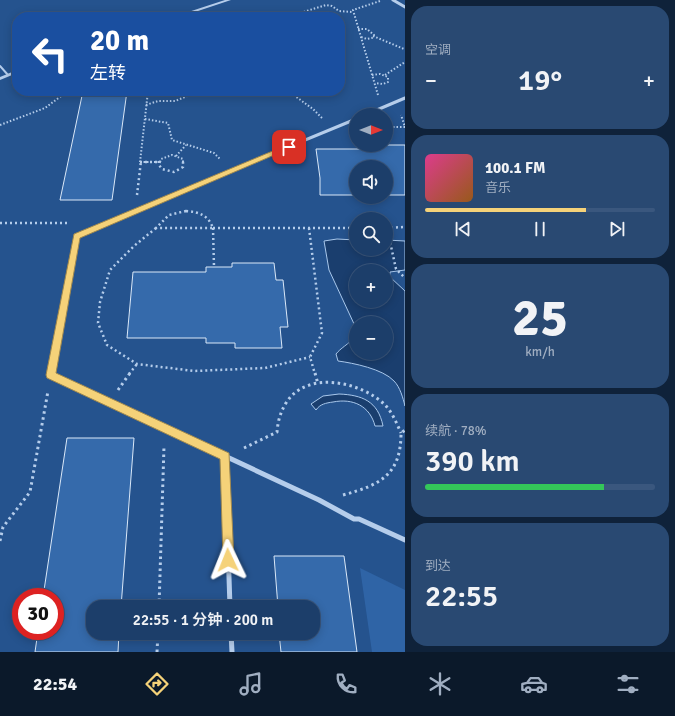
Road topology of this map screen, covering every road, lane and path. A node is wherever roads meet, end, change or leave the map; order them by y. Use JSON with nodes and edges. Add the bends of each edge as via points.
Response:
{"nodes":[{"id":1,"x":229,"y":0,"type":"edge"},
{"id":2,"x":382,"y":0,"type":"edge"},
{"id":3,"x":393,"y":0,"type":"edge"},
{"id":4,"x":405,"y":7,"type":"edge"},
{"id":5,"x":192,"y":12,"type":"edge"},
{"id":6,"x":303,"y":12,"type":"edge"},
{"id":7,"x":353,"y":12,"type":"junction"},
{"id":8,"x":358,"y":29,"type":"junction"},
{"id":9,"x":373,"y":36,"type":"junction"},
{"id":10,"x":361,"y":37,"type":"junction"},
{"id":11,"x":404,"y":49,"type":"dead end"},
{"id":12,"x":405,"y":62,"type":"edge"},
{"id":13,"x":0,"y":66,"type":"edge"},
{"id":14,"x":12,"y":73,"type":"edge"},
{"id":15,"x":8,"y":75,"type":"junction"},
{"id":16,"x":372,"y":75,"type":"junction"},
{"id":17,"x":385,"y":75,"type":"junction"},
{"id":18,"x":0,"y":79,"type":"edge"},
{"id":19,"x":375,"y":84,"type":"junction"},
{"id":20,"x":61,"y":96,"type":"edge"},
{"id":21,"x":147,"y":96,"type":"edge"},
{"id":22,"x":188,"y":96,"type":"edge"},
{"id":23,"x":295,"y":96,"type":"edge"},
{"id":24,"x":405,"y":98,"type":"edge"},
{"id":25,"x":146,"y":105,"type":"junction"},
{"id":26,"x":382,"y":108,"type":"joint"},
{"id":27,"x":145,"y":119,"type":"junction"},
{"id":28,"x":349,"y":122,"type":"edge"},
{"id":29,"x":0,"y":126,"type":"edge"},
{"id":30,"x":393,"y":127,"type":"edge"},
{"id":31,"x":405,"y":127,"type":"edge"},
{"id":32,"x":332,"y":129,"type":"junction"},
{"id":33,"x":186,"y":145,"type":"junction"},
{"id":34,"x":176,"y":156,"type":"junction"},
{"id":35,"x":140,"y":162,"type":"junction"},
{"id":36,"x":159,"y":162,"type":"junction"},
{"id":37,"x":232,"y":171,"type":"junction"},
{"id":38,"x":135,"y":211,"type":"junction"},
{"id":39,"x":0,"y":223,"type":"edge"},
{"id":40,"x":76,"y":223,"type":"dead end"},
{"id":41,"x":405,"y":227,"type":"edge"},
{"id":42,"x":156,"y":228,"type":"junction"},
{"id":43,"x":214,"y":228,"type":"junction"},
{"id":44,"x":309,"y":228,"type":"junction"},
{"id":45,"x":349,"y":228,"type":"edge"},
{"id":46,"x":393,"y":228,"type":"edge"},
{"id":47,"x":393,"y":256,"type":"edge"},
{"id":48,"x":214,"y":267,"type":"dead end"},
{"id":49,"x":405,"y":278,"type":"edge"},
{"id":50,"x":310,"y":357,"type":"junction"},
{"id":51,"x":137,"y":364,"type":"junction"},
{"id":52,"x":50,"y":375,"type":"junction"},
{"id":53,"x":318,"y":384,"type":"junction"},
{"id":54,"x":108,"y":402,"type":"junction"},
{"id":55,"x":165,"y":429,"type":"junction"},
{"id":56,"x":405,"y":430,"type":"edge"},
{"id":57,"x":401,"y":433,"type":"junction"},
{"id":58,"x":225,"y":457,"type":"junction"},
{"id":59,"x":319,"y":500,"type":"junction"},
{"id":60,"x":1,"y":526,"type":"edge"},
{"id":61,"x":405,"y":540,"type":"edge"},
{"id":62,"x":0,"y":542,"type":"edge"},
{"id":63,"x":159,"y":600,"type":"edge"},
{"id":64,"x":230,"y":600,"type":"edge"},
{"id":65,"x":158,"y":640,"type":"edge"},
{"id":66,"x":231,"y":640,"type":"edge"},
{"id":67,"x":157,"y":652,"type":"edge"},
{"id":68,"x":232,"y":652,"type":"edge"}],
"edges":[{"from":1,"to":5,"type":"street"},
{"from":2,"to":7,"type":"path"},
{"from":3,"to":4,"type":"street"},
{"from":6,"to":7,"type":"path","via":[[326,5],[339,11]]},
{"from":7,"to":8,"type":"path"},
{"from":8,"to":9,"type":"path","via":[[365,28],[371,31]]},
{"from":8,"to":10,"type":"path"},
{"from":9,"to":10,"type":"path","via":[[367,39]]},
{"from":9,"to":11,"type":"path"},
{"from":10,"to":16,"type":"path"},
{"from":12,"to":17,"type":"path"},
{"from":13,"to":15,"type":"lane"},
{"from":14,"to":15,"type":"street"},
{"from":15,"to":18,"type":"street"},
{"from":16,"to":17,"type":"path"},
{"from":16,"to":19,"type":"path"},
{"from":17,"to":19,"type":"path","via":[[388,82]]},
{"from":19,"to":26,"type":"path"},
{"from":20,"to":29,"type":"path","via":[[44,108]]},
{"from":21,"to":25,"type":"path"},
{"from":22,"to":25,"type":"path","via":[[175,101],[158,101]]},
{"from":23,"to":32,"type":"path"},
{"from":24,"to":26,"type":"street"},
{"from":25,"to":27,"type":"path"},
{"from":27,"to":33,"type":"path","via":[[168,123],[172,140]]},
{"from":27,"to":35,"type":"path"},
{"from":28,"to":32,"type":"street"},
{"from":30,"to":31,"type":"path"},
{"from":32,"to":37,"type":"street"},
{"from":33,"to":34,"type":"path"},
{"from":33,"to":37,"type":"path","via":[[214,153]]},
{"from":34,"to":36,"type":"path","via":[[164,157]]},
{"from":34,"to":36,"type":"path","via":[[184,162],[178,171],[162,169]]},
{"from":35,"to":36,"type":"path"},
{"from":35,"to":38,"type":"path"},
{"from":37,"to":38,"type":"street"},
{"from":38,"to":52,"type":"street","via":[[76,236]]},
{"from":39,"to":40,"type":"path"},
{"from":41,"to":46,"type":"path"},
{"from":42,"to":43,"type":"path"},
{"from":42,"to":43,"type":"path","via":[[168,215],[178,212],[203,215]]},
{"from":42,"to":51,"type":"path","via":[[110,270],[100,302],[98,323],[107,345]]},
{"from":43,"to":44,"type":"path"},
{"from":43,"to":48,"type":"path"},
{"from":44,"to":45,"type":"path"},
{"from":44,"to":50,"type":"path","via":[[322,333]]},
{"from":47,"to":49,"type":"path","via":[[396,269]]},
{"from":50,"to":51,"type":"path","via":[[265,368],[230,371],[194,372]]},
{"from":50,"to":53,"type":"path"},
{"from":51,"to":54,"type":"path"},
{"from":52,"to":54,"type":"street"},
{"from":52,"to":60,"type":"path","via":[[30,492]]},
{"from":53,"to":57,"type":"path","via":[[346,384],[373,395],[396,419]]},
{"from":53,"to":58,"type":"path","via":[[306,388],[285,404],[279,417],[277,432]]},
{"from":54,"to":55,"type":"street"},
{"from":55,"to":58,"type":"street"},
{"from":55,"to":63,"type":"path"},
{"from":56,"to":57,"type":"path"},
{"from":57,"to":59,"type":"path","via":[[401,454],[394,469],[381,482],[369,488]]},
{"from":58,"to":59,"type":"street"},
{"from":58,"to":64,"type":"street"},
{"from":59,"to":61,"type":"street","via":[[354,519]]},
{"from":60,"to":62,"type":"path"},
{"from":65,"to":67,"type":"path"},
{"from":66,"to":68,"type":"street"}]}
